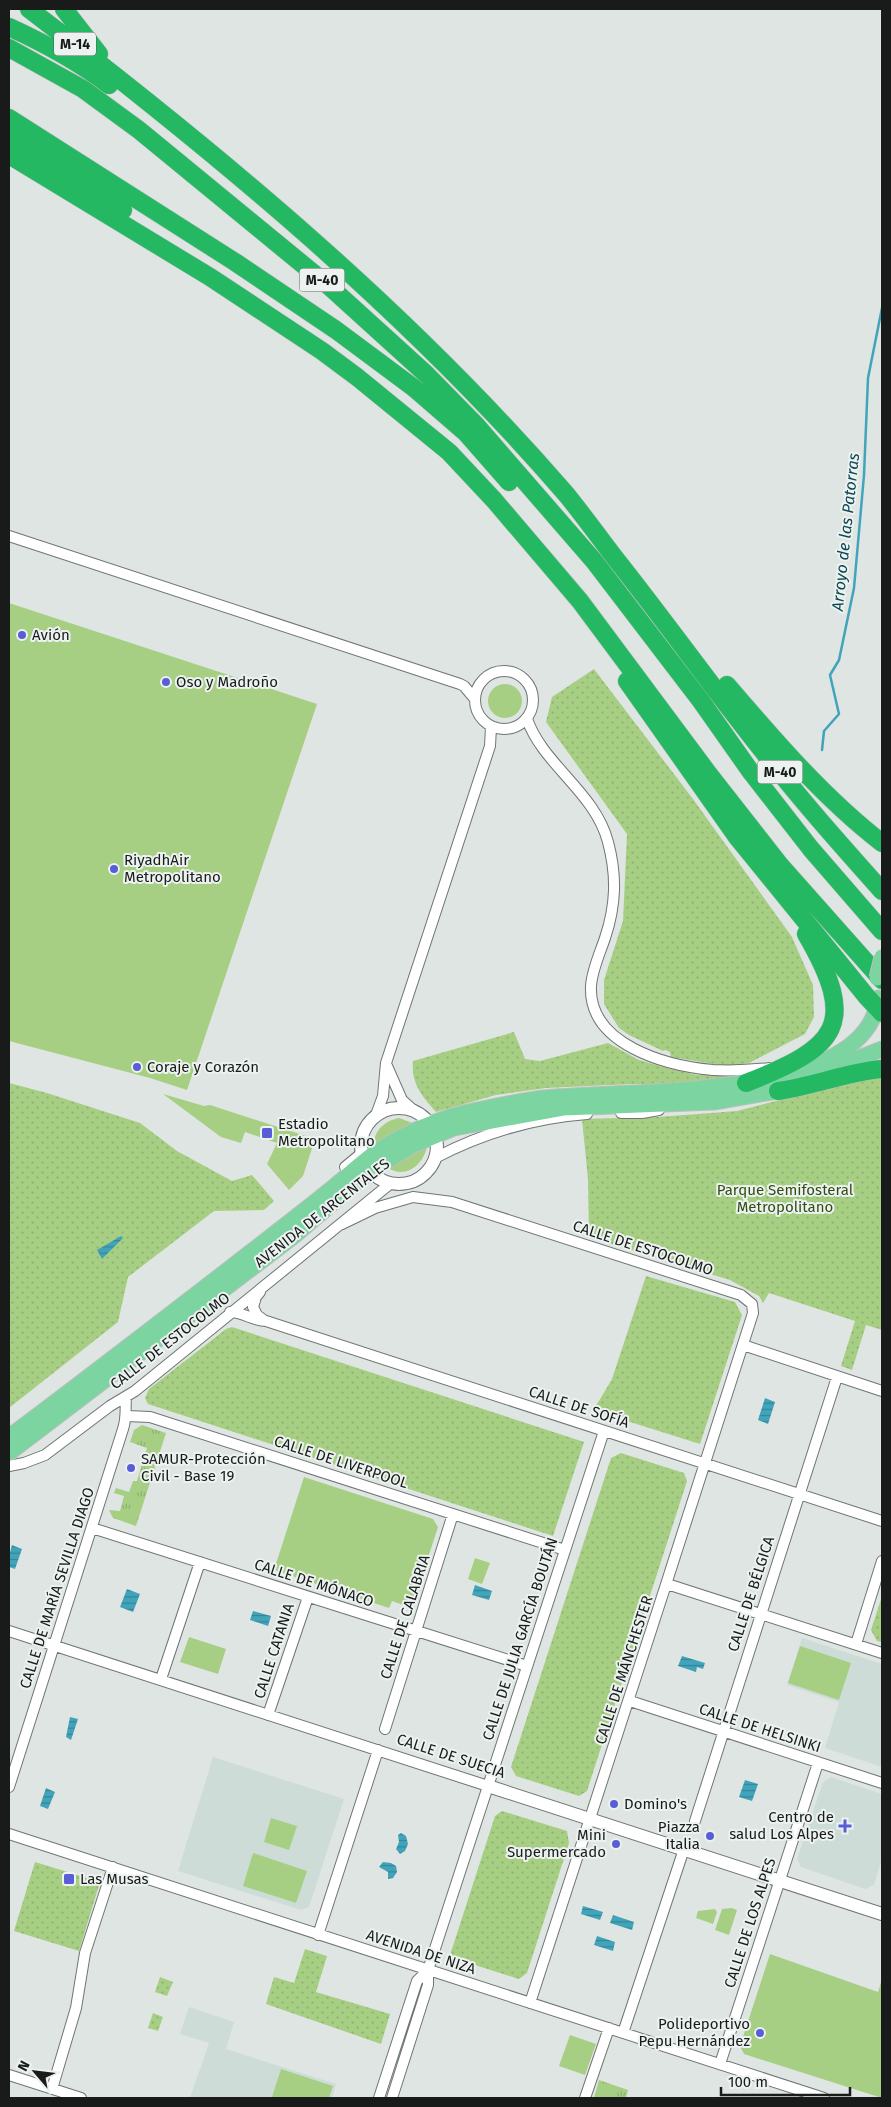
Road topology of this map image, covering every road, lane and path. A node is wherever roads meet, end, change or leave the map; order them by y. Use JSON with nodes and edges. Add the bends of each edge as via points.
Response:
{"nodes":[{"id":1,"x":29,"y":9,"type":"edge"},
{"id":2,"x":64,"y":9,"type":"edge"},
{"id":3,"x":9,"y":28,"type":"edge"},
{"id":4,"x":9,"y":48,"type":"edge"},
{"id":5,"x":120,"y":80,"type":"junction"},
{"id":6,"x":9,"y":109,"type":"edge"},
{"id":7,"x":13,"y":127,"type":"edge"},
{"id":8,"x":9,"y":156,"type":"edge"},
{"id":9,"x":111,"y":184,"type":"junction"},
{"id":10,"x":289,"y":221,"type":"junction"},
{"id":11,"x":210,"y":277,"type":"junction"},
{"id":12,"x":9,"y":536,"type":"edge"},
{"id":13,"x":580,"y":601,"type":"junction"},
{"id":14,"x":684,"y":647,"type":"junction"},
{"id":15,"x":483,"y":680,"type":"junction"},
{"id":16,"x":464,"y":686,"type":"junction"},
{"id":17,"x":475,"y":699,"type":"junction"},
{"id":18,"x":527,"y":719,"type":"junction"},
{"id":19,"x":491,"y":727,"type":"junction"},
{"id":20,"x":504,"y":730,"type":"junction"},
{"id":21,"x":490,"y":746,"type":"junction"},
{"id":22,"x":751,"y":772,"type":"junction"},
{"id":23,"x":882,"y":843,"type":"edge"},
{"id":24,"x":882,"y":891,"type":"edge"},
{"id":25,"x":781,"y":893,"type":"junction"},
{"id":26,"x":882,"y":931,"type":"edge"},
{"id":27,"x":882,"y":957,"type":"edge"},
{"id":28,"x":880,"y":979,"type":"edge"},
{"id":29,"x":877,"y":1005,"type":"edge"},
{"id":30,"x":882,"y":1049,"type":"edge"},
{"id":31,"x":386,"y":1063,"type":"junction"},
{"id":32,"x":786,"y":1068,"type":"junction"},
{"id":33,"x":882,"y":1069,"type":"edge"},
{"id":34,"x":746,"y":1083,"type":"junction"},
{"id":35,"x":778,"y":1091,"type":"junction"},
{"id":36,"x":688,"y":1104,"type":"junction"},
{"id":37,"x":413,"y":1110,"type":"junction"},
{"id":38,"x":376,"y":1115,"type":"junction"},
{"id":39,"x":433,"y":1130,"type":"junction"},
{"id":40,"x":435,"y":1158,"type":"junction"},
{"id":41,"x":365,"y":1162,"type":"junction"},
{"id":42,"x":391,"y":1183,"type":"junction"},
{"id":43,"x":342,"y":1224,"type":"junction"},
{"id":44,"x":266,"y":1284,"type":"junction"},
{"id":45,"x":230,"y":1312,"type":"junction"},
{"id":46,"x":266,"y":1321,"type":"junction"},
{"id":47,"x":743,"y":1345,"type":"junction"},
{"id":48,"x":837,"y":1377,"type":"junction"},
{"id":49,"x":882,"y":1392,"type":"edge"},
{"id":50,"x":126,"y":1397,"type":"junction"},
{"id":51,"x":110,"y":1406,"type":"junction"},
{"id":52,"x":127,"y":1416,"type":"junction"},
{"id":53,"x":604,"y":1431,"type":"junction"},
{"id":54,"x":9,"y":1437,"type":"edge"},
{"id":55,"x":9,"y":1454,"type":"edge"},
{"id":56,"x":704,"y":1463,"type":"junction"},
{"id":57,"x":9,"y":1466,"type":"edge"},
{"id":58,"x":799,"y":1494,"type":"junction"},
{"id":59,"x":453,"y":1514,"type":"junction"},
{"id":60,"x":882,"y":1521,"type":"edge"},
{"id":61,"x":92,"y":1528,"type":"junction"},
{"id":62,"x":565,"y":1550,"type":"junction"},
{"id":63,"x":882,"y":1561,"type":"edge"},
{"id":64,"x":200,"y":1562,"type":"junction"},
{"id":65,"x":667,"y":1584,"type":"junction"},
{"id":66,"x":308,"y":1597,"type":"junction"},
{"id":67,"x":760,"y":1614,"type":"junction"},
{"id":68,"x":9,"y":1631,"type":"edge"},
{"id":69,"x":416,"y":1631,"type":"junction"},
{"id":70,"x":856,"y":1644,"type":"junction"},
{"id":71,"x":54,"y":1646,"type":"junction"},
{"id":72,"x":882,"y":1653,"type":"edge"},
{"id":73,"x":527,"y":1666,"type":"junction"},
{"id":74,"x":162,"y":1680,"type":"junction"},
{"id":75,"x":630,"y":1701,"type":"junction"},
{"id":76,"x":268,"y":1715,"type":"junction"},
{"id":77,"x":385,"y":1729,"type":"dead end"},
{"id":78,"x":723,"y":1732,"type":"junction"},
{"id":79,"x":378,"y":1750,"type":"junction"},
{"id":80,"x":818,"y":1763,"type":"junction"},
{"id":81,"x":882,"y":1783,"type":"edge"},
{"id":82,"x":9,"y":1786,"type":"edge"},
{"id":83,"x":488,"y":1786,"type":"junction"},
{"id":84,"x":591,"y":1819,"type":"junction"},
{"id":85,"x":695,"y":1821,"type":"dead end"},
{"id":86,"x":9,"y":1834,"type":"edge"},
{"id":87,"x":684,"y":1850,"type":"junction"},
{"id":88,"x":114,"y":1867,"type":"junction"},
{"id":89,"x":780,"y":1881,"type":"junction"},
{"id":90,"x":882,"y":1914,"type":"edge"},
{"id":91,"x":318,"y":1935,"type":"junction"},
{"id":92,"x":428,"y":1970,"type":"junction"},
{"id":93,"x":530,"y":2003,"type":"junction"},
{"id":94,"x":608,"y":2028,"type":"junction"},
{"id":95,"x":623,"y":2033,"type":"junction"},
{"id":96,"x":393,"y":2056,"type":"junction"},
{"id":97,"x":404,"y":2060,"type":"junction"},
{"id":98,"x":720,"y":2064,"type":"junction"},
{"id":99,"x":9,"y":2075,"type":"edge"},
{"id":100,"x":52,"y":2089,"type":"junction"},
{"id":101,"x":81,"y":2098,"type":"edge"},
{"id":102,"x":378,"y":2098,"type":"edge"},
{"id":103,"x":392,"y":2098,"type":"edge"},
{"id":104,"x":585,"y":2098,"type":"edge"},
{"id":105,"x":824,"y":2098,"type":"edge"}],
"edges":[{"from":1,"to":5,"type":"highway","number":"M-14"},
{"from":2,"to":5,"type":"highway"},
{"from":3,"to":10,"type":"highway","number":"M-40","via":[[93,73],[237,185]]},
{"from":4,"to":22,"type":"highway","number":"M-40","via":[[84,90],[139,130],[329,286],[426,374],[476,425],[594,561]]},
{"from":5,"to":10,"type":"highway","via":[[242,178]]},
{"from":6,"to":9,"type":"highway"},
{"from":7,"to":9,"type":"highway"},
{"from":7,"to":11,"type":"highway","via":[[183,250]]},
{"from":8,"to":11,"type":"highway"},
{"from":9,"to":22,"type":"highway","via":[[336,330],[414,388],[466,433],[584,567],[648,650]]},
{"from":10,"to":14,"type":"highway","number":"M-40","via":[[434,352],[490,411],[567,495]]},
{"from":11,"to":13,"type":"highway","via":[[357,377],[449,452]]},
{"from":12,"to":16,"type":"street"},
{"from":13,"to":25,"type":"highway","via":[[619,670],[727,823]]},
{"from":13,"to":28,"type":"highway","via":[[774,858]]},
{"from":14,"to":23,"type":"highway","via":[[719,677],[809,778]]},
{"from":14,"to":24,"type":"highway","number":"M-40","via":[[761,749]]},
{"from":15,"to":16,"type":"street"},
{"from":15,"to":17,"type":"street"},
{"from":15,"to":18,"type":"street","via":[[490,674],[508,671],[524,678],[533,693],[534,702]]},
{"from":16,"to":17,"type":"street"},
{"from":17,"to":19,"type":"street","via":[[479,715]]},
{"from":18,"to":20,"type":"street","via":[[521,725]]},
{"from":18,"to":32,"type":"street","via":[[539,740],[589,802],[607,839],[615,891],[591,987],[594,1005],[610,1032],[623,1044],[652,1057],[689,1067],[730,1071]]},
{"from":19,"to":20,"type":"street"},
{"from":19,"to":21,"type":"street"},
{"from":20,"to":21,"type":"street"},
{"from":21,"to":31,"type":"street"},
{"from":22,"to":26,"type":"highway","number":"M-40","via":[[811,849]]},
{"from":25,"to":29,"type":"highway"},
{"from":25,"to":32,"type":"highway","via":[[824,967],[833,990],[835,1009],[832,1026],[823,1039]]},
{"from":27,"to":28,"type":"main road","bridge":true},
{"from":28,"to":29,"type":"main road"},
{"from":29,"to":34,"type":"main road","name":"AVENIDA DE ARCENTALES","via":[[850,1046],[803,1068]]},
{"from":30,"to":35,"type":"main road","name":"AVENIDA DE ARCENTALES"},
{"from":31,"to":37,"type":"street","via":[[402,1100]]},
{"from":31,"to":38,"type":"street","via":[[383,1096]]},
{"from":32,"to":34,"type":"highway"},
{"from":33,"to":35,"type":"highway"},
{"from":34,"to":39,"type":"main road","name":"AVENIDA DE ARCENTALES","via":[[697,1090],[542,1098],[443,1118]]},
{"from":35,"to":36,"type":"main road","name":"AVENIDA DE ARCENTALES"},
{"from":36,"to":39,"type":"main road","name":"AVENIDA DE ARCENTALES","via":[[563,1108]]},
{"from":36,"to":40,"type":"street","name":"AVENIDA DE ARCENTALES","via":[[642,1113],[606,1112],[512,1126]]},
{"from":37,"to":38,"type":"street","via":[[394,1108]]},
{"from":37,"to":39,"type":"street"},
{"from":38,"to":41,"type":"street","via":[[363,1134]]},
{"from":39,"to":40,"type":"street","via":[[437,1143]]},
{"from":39,"to":41,"type":"main road","name":"AVENIDA DE ARCENTALES","via":[[414,1144]]},
{"from":40,"to":42,"type":"street","via":[[418,1179],[409,1183]]},
{"from":41,"to":42,"type":"street","via":[[380,1179]]},
{"from":41,"to":54,"type":"main road","name":"AVENIDA DE ARCENTALES"},
{"from":41,"to":55,"type":"main road","name":"AVENIDA DE ARCENTALES","via":[[294,1236]]},
{"from":42,"to":43,"type":"street","name":"CALLE DE ESTOCOLMO"},
{"from":43,"to":44,"type":"street","name":"CALLE DE ESTOCOLMO"},
{"from":43,"to":47,"type":"street","name":"CALLE DE ESTOCOLMO","via":[[375,1208],[413,1197],[452,1202],[741,1295],[752,1304],[753,1313]]},
{"from":44,"to":45,"type":"street","name":"CALLE DE ESTOCOLMO"},
{"from":44,"to":46,"type":"street","via":[[253,1307],[257,1315]]},
{"from":45,"to":46,"type":"street","name":"CALLE DE SOFÍA","via":[[238,1312],[255,1321]]},
{"from":45,"to":50,"type":"street","name":"CALLE DE ESTOCOLMO"},
{"from":46,"to":53,"type":"street","name":"CALLE DE SOFÍA"},
{"from":47,"to":48,"type":"street"},
{"from":47,"to":56,"type":"street","name":"CALLE DE MÁNCHESTER"},
{"from":48,"to":49,"type":"street"},
{"from":48,"to":58,"type":"street","name":"CALLE DE BÉLGICA"},
{"from":50,"to":51,"type":"street","name":"CALLE DE ESTOCOLMO"},
{"from":50,"to":52,"type":"street","name":"CALLE DE MARÍA SEVILLA DIAGO"},
{"from":51,"to":52,"type":"street","name":"CALLE DE LIVERPOOL","via":[[117,1407]]},
{"from":51,"to":57,"type":"street","name":"CALLE DE ESTOCOLMO","via":[[45,1455],[34,1461]]},
{"from":52,"to":59,"type":"street","name":"CALLE DE LIVERPOOL","via":[[150,1417]]},
{"from":52,"to":61,"type":"street","name":"CALLE DE MARÍA SEVILLA DIAGO"},
{"from":53,"to":56,"type":"street","name":"CALLE DE SOFÍA"},
{"from":53,"to":62,"type":"street","name":"CALLE DE JULIA GARCÍA BOUTÁN"},
{"from":56,"to":58,"type":"street","name":"CALLE DE SOFÍA"},
{"from":56,"to":65,"type":"street","name":"CALLE DE MÁNCHESTER"},
{"from":58,"to":60,"type":"street","name":"CALLE DE SOFÍA"},
{"from":58,"to":67,"type":"street","name":"CALLE DE BÉLGICA"},
{"from":59,"to":62,"type":"street","name":"CALLE DE LIVERPOOL"},
{"from":59,"to":69,"type":"street","name":"CALLE DE CALABRIA"},
{"from":61,"to":64,"type":"street","name":"CALLE DE MÓNACO"},
{"from":61,"to":71,"type":"street","name":"CALLE DE MARÍA SEVILLA DIAGO"},
{"from":62,"to":73,"type":"street","name":"CALLE DE JULIA GARCÍA BOUTÁN"},
{"from":63,"to":70,"type":"street"},
{"from":64,"to":66,"type":"street","name":"CALLE DE MÓNACO"},
{"from":64,"to":74,"type":"street"},
{"from":65,"to":67,"type":"street"},
{"from":65,"to":75,"type":"street","name":"CALLE DE MÁNCHESTER"},
{"from":66,"to":69,"type":"street","name":"CALLE DE MÓNACO"},
{"from":66,"to":76,"type":"street","name":"CALLE CATANIA"},
{"from":67,"to":70,"type":"street"},
{"from":67,"to":78,"type":"street","name":"CALLE DE BÉLGICA"},
{"from":68,"to":71,"type":"street","name":"CALLE DE SUECIA"},
{"from":69,"to":73,"type":"street","name":"CALLE DE MÓNACO"},
{"from":69,"to":77,"type":"street","name":"CALLE DE CALABRIA"},
{"from":70,"to":72,"type":"street"},
{"from":71,"to":74,"type":"street","name":"CALLE DE SUECIA"},
{"from":71,"to":82,"type":"street","name":"CALLE DE MARÍA SEVILLA DIAGO"},
{"from":73,"to":83,"type":"street","name":"CALLE DE JULIA GARCÍA BOUTÁN"},
{"from":74,"to":76,"type":"street","name":"CALLE DE SUECIA"},
{"from":75,"to":78,"type":"street","name":"CALLE DE HELSINKI"},
{"from":75,"to":84,"type":"street","name":"CALLE DE MÁNCHESTER"},
{"from":76,"to":79,"type":"street","name":"CALLE DE SUECIA"},
{"from":78,"to":80,"type":"street","name":"CALLE DE HELSINKI"},
{"from":78,"to":85,"type":"street","name":"CALLE DE BÉLGICA"},
{"from":79,"to":83,"type":"street","name":"CALLE DE SUECIA"},
{"from":79,"to":91,"type":"street"},
{"from":80,"to":81,"type":"street","name":"CALLE DE HELSINKI"},
{"from":80,"to":89,"type":"street","name":"CALLE DE LOS ALPES"},
{"from":83,"to":84,"type":"street","name":"CALLE DE SUECIA"},
{"from":83,"to":92,"type":"street","name":"CALLE DE JULIA GARCÍA BOUTÁN"},
{"from":84,"to":87,"type":"street","name":"CALLE DE SUECIA"},
{"from":84,"to":93,"type":"street","name":"CALLE DE MÁNCHESTER"},
{"from":86,"to":88,"type":"street","name":"AVENIDA DE NIZA"},
{"from":87,"to":89,"type":"street","name":"CALLE DE SUECIA"},
{"from":87,"to":95,"type":"street"},
{"from":88,"to":91,"type":"street","name":"AVENIDA DE NIZA"},
{"from":88,"to":100,"type":"street","via":[[85,1953],[76,2008]]},
{"from":89,"to":90,"type":"street","name":"CALLE DE SUECIA"},
{"from":89,"to":98,"type":"street","name":"CALLE DE LOS ALPES"},
{"from":91,"to":92,"type":"street","name":"AVENIDA DE NIZA"},
{"from":92,"to":93,"type":"street","name":"AVENIDA DE NIZA"},
{"from":92,"to":96,"type":"street","name":"CALLE DE JULIA GARCÍA BOUTÁN","via":[[417,1981]]},
{"from":92,"to":97,"type":"street","name":"CALLE DE JULIA GARCÍA BOUTÁN","via":[[428,1985]]},
{"from":93,"to":94,"type":"street","name":"AVENIDA DE NIZA"},
{"from":94,"to":95,"type":"street","name":"AVENIDA DE NIZA"},
{"from":94,"to":104,"type":"street"},
{"from":95,"to":98,"type":"street","name":"AVENIDA DE NIZA"},
{"from":96,"to":97,"type":"street"},
{"from":96,"to":102,"type":"street","name":"CALLE DE JULIA GARCÍA BOUTÁN"},
{"from":97,"to":103,"type":"street","name":"CALLE DE JULIA GARCÍA BOUTÁN"},
{"from":98,"to":105,"type":"street","name":"AVENIDA DE NIZA"},
{"from":99,"to":100,"type":"street"},
{"from":100,"to":101,"type":"street"}]}
